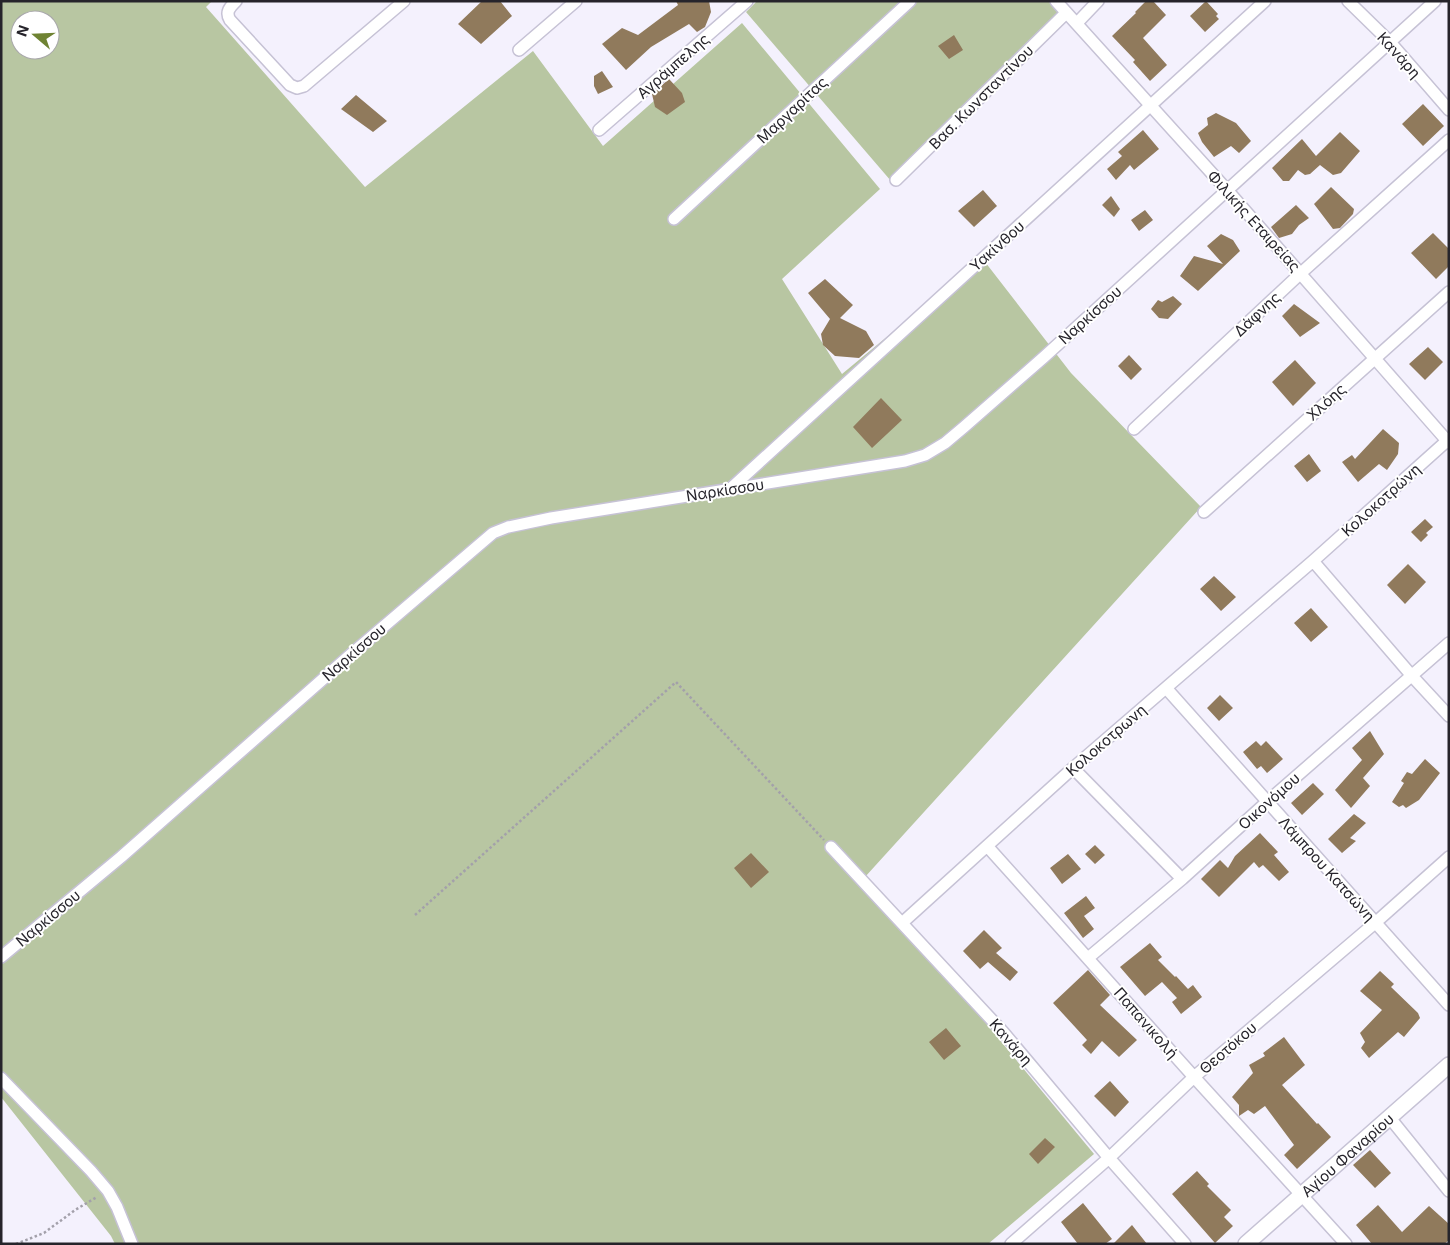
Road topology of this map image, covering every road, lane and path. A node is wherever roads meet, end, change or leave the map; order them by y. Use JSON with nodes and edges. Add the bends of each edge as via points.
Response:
{"nodes":[{"id":1,"x":236,"y":1,"type":"edge"},
{"id":2,"x":404,"y":1,"type":"edge"},
{"id":3,"x":576,"y":1,"type":"edge"},
{"id":4,"x":910,"y":1,"type":"edge"},
{"id":5,"x":1056,"y":1,"type":"edge"},
{"id":6,"x":1098,"y":1,"type":"edge"},
{"id":7,"x":1265,"y":1,"type":"edge"},
{"id":8,"x":1348,"y":1,"type":"edge"},
{"id":9,"x":1436,"y":1,"type":"edge"},
{"id":10,"x":745,"y":2,"type":"edge"},
{"id":11,"x":1066,"y":13,"type":"junction"},
{"id":12,"x":1077,"y":23,"type":"junction"},
{"id":13,"x":1390,"y":42,"type":"junction"},
{"id":14,"x":519,"y":50,"type":"dead end"},
{"id":15,"x":1150,"y":107,"type":"junction"},
{"id":16,"x":1449,"y":110,"type":"edge"},
{"id":17,"x":599,"y":130,"type":"dead end"},
{"id":18,"x":1449,"y":140,"type":"edge"},
{"id":19,"x":896,"y":180,"type":"dead end"},
{"id":20,"x":1227,"y":190,"type":"junction"},
{"id":21,"x":674,"y":220,"type":"dead end"},
{"id":22,"x":1300,"y":273,"type":"junction"},
{"id":23,"x":1449,"y":292,"type":"edge"},
{"id":24,"x":1375,"y":358,"type":"junction"},
{"id":25,"x":1134,"y":430,"type":"dead end"},
{"id":26,"x":1448,"y":441,"type":"edge"},
{"id":27,"x":729,"y":490,"type":"junction"},
{"id":28,"x":1204,"y":512,"type":"dead end"},
{"id":29,"x":1313,"y":561,"type":"junction"},
{"id":30,"x":1449,"y":643,"type":"edge"},
{"id":31,"x":1412,"y":676,"type":"junction"},
{"id":32,"x":1166,"y":688,"type":"junction"},
{"id":33,"x":1449,"y":716,"type":"edge"},
{"id":34,"x":1073,"y":768,"type":"junction"},
{"id":35,"x":1267,"y":802,"type":"junction"},
{"id":36,"x":987,"y":846,"type":"junction"},
{"id":37,"x":831,"y":847,"type":"joint"},
{"id":38,"x":1449,"y":857,"type":"edge"},
{"id":39,"x":1182,"y":879,"type":"junction"},
{"id":40,"x":415,"y":915,"type":"dead end"},
{"id":41,"x":902,"y":923,"type":"junction"},
{"id":42,"x":1375,"y":923,"type":"junction"},
{"id":43,"x":1,"y":958,"type":"edge"},
{"id":44,"x":1088,"y":958,"type":"junction"},
{"id":45,"x":1449,"y":1006,"type":"edge"},
{"id":46,"x":1449,"y":1066,"type":"edge"},
{"id":47,"x":1194,"y":1077,"type":"junction"},
{"id":48,"x":1,"y":1078,"type":"edge"},
{"id":49,"x":1390,"y":1118,"type":"junction"},
{"id":50,"x":1109,"y":1158,"type":"junction"},
{"id":51,"x":108,"y":1191,"type":"junction"},
{"id":52,"x":1449,"y":1191,"type":"edge"},
{"id":53,"x":1302,"y":1194,"type":"junction"},
{"id":54,"x":1014,"y":1243,"type":"edge"},
{"id":55,"x":16,"y":1244,"type":"edge"},
{"id":56,"x":132,"y":1244,"type":"edge"},
{"id":57,"x":1185,"y":1244,"type":"edge"},
{"id":58,"x":1246,"y":1244,"type":"edge"},
{"id":59,"x":1346,"y":1244,"type":"edge"}],
"edges":[{"from":1,"to":2,"type":"street","via":[[229,9],[230,20],[290,85],[297,88],[304,86]]},
{"from":3,"to":14,"type":"street"},
{"from":4,"to":21,"type":"street","name":"Μαργαρίτας"},
{"from":5,"to":11,"type":"street","name":"Φιλικής Εταιρείας"},
{"from":6,"to":12,"type":"street"},
{"from":7,"to":15,"type":"street","name":"Υακίνθου"},
{"from":8,"to":13,"type":"street","name":"Κανάρη"},
{"from":9,"to":13,"type":"street","name":"Ναρκίσσου"},
{"from":10,"to":17,"type":"street","name":"Αγράμπελης"},
{"from":11,"to":12,"type":"street","name":"Φιλικής Εταιρείας"},
{"from":11,"to":19,"type":"street","name":"Βασ. Κωνσταντίνου"},
{"from":12,"to":15,"type":"street","name":"Φιλικής Εταιρείας"},
{"from":13,"to":16,"type":"street","name":"Κανάρη"},
{"from":13,"to":20,"type":"street","name":"Ναρκίσσου"},
{"from":15,"to":20,"type":"street","name":"Φιλικής Εταιρείας"},
{"from":15,"to":27,"type":"street","name":"Υακίνθου"},
{"from":18,"to":22,"type":"street","name":"Δάφνης"},
{"from":20,"to":22,"type":"street","name":"Φιλικής Εταιρείας"},
{"from":20,"to":27,"type":"street","name":"Ναρκίσσου","via":[[946,443],[925,455],[905,461]]},
{"from":22,"to":24,"type":"street","name":"Φιλικής Εταιρείας"},
{"from":22,"to":25,"type":"street","name":"Δάφνης"},
{"from":23,"to":24,"type":"street","name":"Χλόης"},
{"from":24,"to":26,"type":"street","name":"Φιλικής Εταιρείας"},
{"from":24,"to":28,"type":"street","name":"Χλόης"},
{"from":26,"to":29,"type":"street","name":"Κολοκοτρώνη"},
{"from":27,"to":43,"type":"street","name":"Ναρκίσσου","via":[[551,518],[493,533]]},
{"from":29,"to":31,"type":"street"},
{"from":29,"to":32,"type":"street","name":"Κολοκοτρωνη"},
{"from":30,"to":31,"type":"street","name":"Οικονόμου"},
{"from":31,"to":33,"type":"street"},
{"from":31,"to":35,"type":"street","name":"Οικονόμου"},
{"from":32,"to":34,"type":"street","name":"Κολοκοτρωνη"},
{"from":32,"to":35,"type":"street","name":"Λάμπρου Κατσώνη"},
{"from":34,"to":36,"type":"street","name":"Κολοκοτρωνη"},
{"from":34,"to":39,"type":"street"},
{"from":35,"to":39,"type":"street","name":"Οικονόμου"},
{"from":35,"to":42,"type":"street","name":"Λάμπρου Κατσώνη"},
{"from":36,"to":41,"type":"street","name":"Κολοκοτρωνη"},
{"from":36,"to":44,"type":"street","name":"Παπανικολή"},
{"from":37,"to":40,"type":"path","via":[[676,682]]},
{"from":37,"to":41,"type":"street","name":"Κανάρη"},
{"from":38,"to":42,"type":"street","name":"Θεοτόκου"},
{"from":39,"to":44,"type":"street","name":"Οικονόμου"},
{"from":41,"to":50,"type":"street","name":"Κανάρη","via":[[1003,1032]]},
{"from":42,"to":45,"type":"street","name":"Λάμπρου Κατσώνη"},
{"from":42,"to":47,"type":"street","name":"Θεοτόκου"},
{"from":44,"to":47,"type":"street","name":"Παπανικολή"},
{"from":46,"to":49,"type":"street","name":"Αγίου Φαναρίου"},
{"from":47,"to":50,"type":"street","name":"Θεοτόκου"},
{"from":47,"to":53,"type":"street","name":"Παπανικολή"},
{"from":48,"to":51,"type":"street"},
{"from":49,"to":52,"type":"street"},
{"from":49,"to":53,"type":"street","name":"Αγίου Φαναρίου"},
{"from":50,"to":54,"type":"street","name":"Θεοτόκου"},
{"from":50,"to":57,"type":"street","name":"Κανάρη"},
{"from":51,"to":55,"type":"path","via":[[44,1233]]},
{"from":51,"to":56,"type":"street"},
{"from":53,"to":58,"type":"street","name":"Αγίου Φαναρίου"},
{"from":53,"to":59,"type":"street","name":"Παπανικολή"}]}
